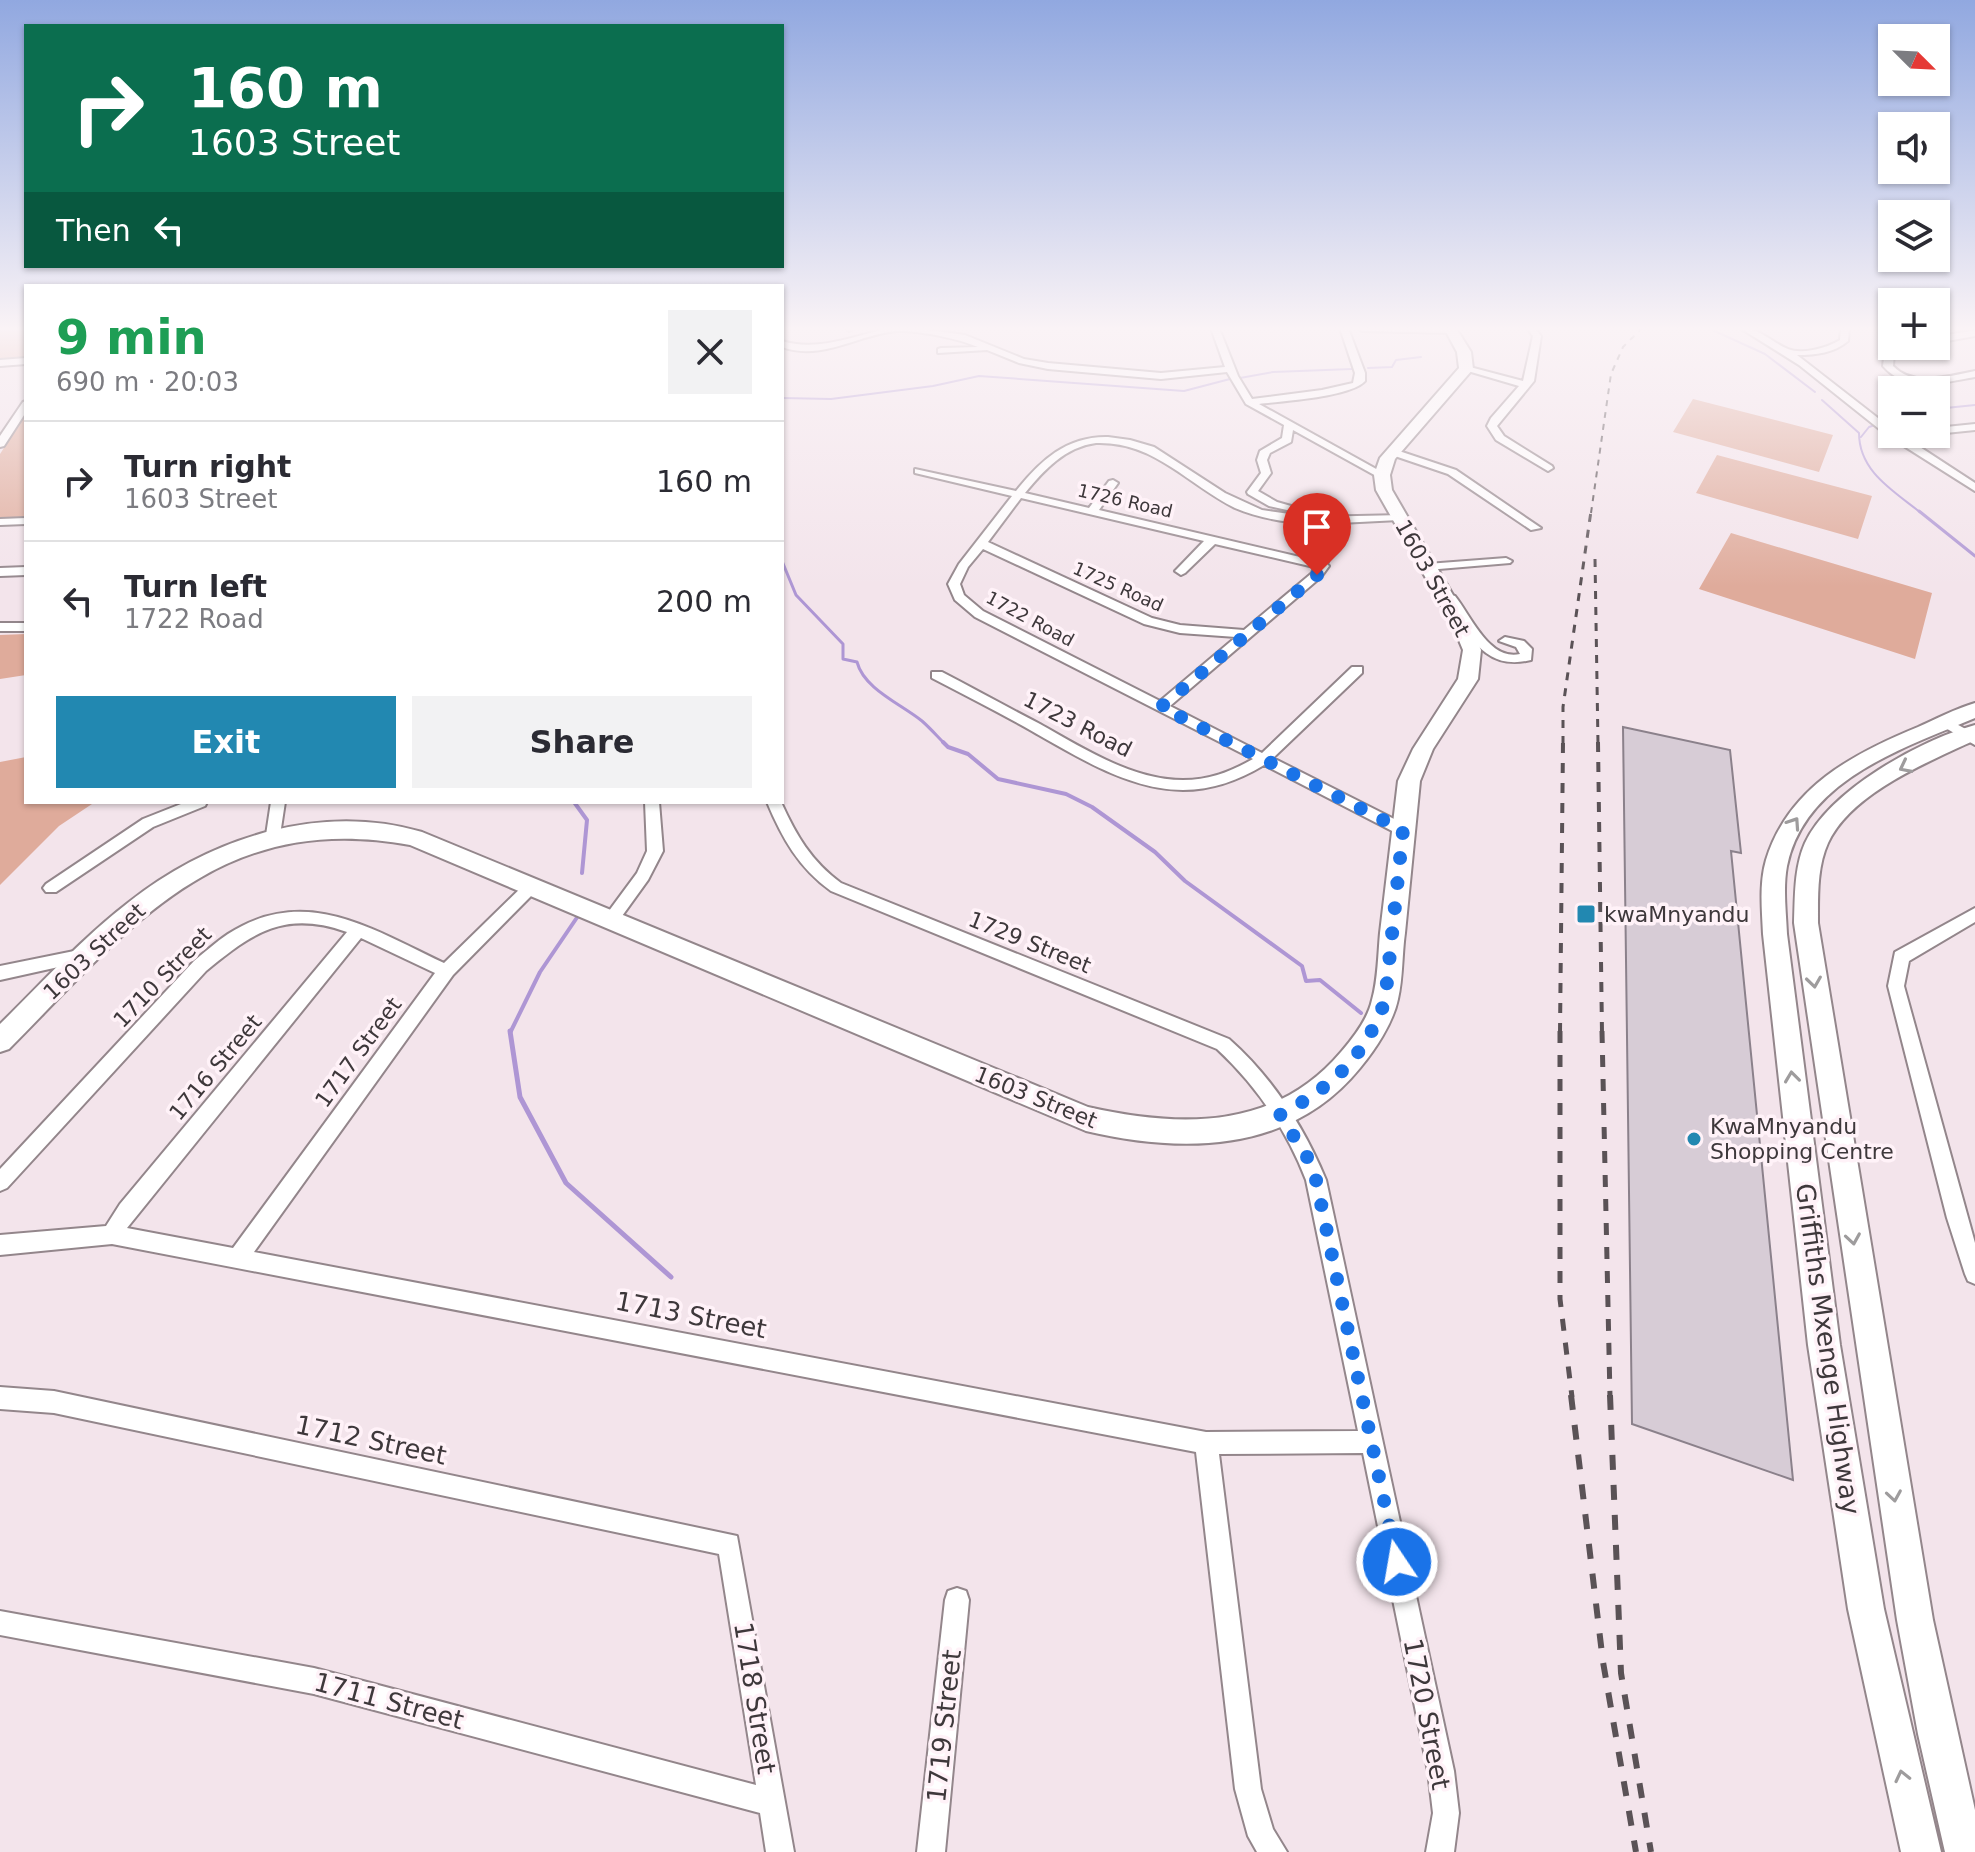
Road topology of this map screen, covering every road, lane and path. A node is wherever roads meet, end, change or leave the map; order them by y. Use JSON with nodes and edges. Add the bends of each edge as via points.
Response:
{"nodes":[{"id":1,"x":19,"y":414,"type":"edge"},
{"id":2,"x":1271,"y":414,"type":"edge"},
{"id":3,"x":1426,"y":414,"type":"edge"},
{"id":4,"x":1499,"y":414,"type":"edge"},
{"id":5,"x":1289,"y":425,"type":"junction"},
{"id":6,"x":1975,"y":427,"type":"edge"},
{"id":7,"x":1950,"y":430,"type":"edge"},
{"id":8,"x":0,"y":444,"type":"edge"},
{"id":9,"x":1914,"y":448,"type":"edge"},
{"id":10,"x":1393,"y":452,"type":"junction"},
{"id":11,"x":1548,"y":468,"type":"dead end"},
{"id":12,"x":919,"y":471,"type":"dead end"},
{"id":13,"x":1382,"y":475,"type":"junction"},
{"id":14,"x":1113,"y":483,"type":"dead end"},
{"id":15,"x":1975,"y":488,"type":"edge"},
{"id":16,"x":1020,"y":495,"type":"junction"},
{"id":17,"x":1092,"y":512,"type":"junction"},
{"id":18,"x":1399,"y":517,"type":"junction"},
{"id":19,"x":24,"y":521,"type":"edge"},
{"id":20,"x":1318,"y":521,"type":"junction"},
{"id":21,"x":0,"y":522,"type":"edge"},
{"id":22,"x":1535,"y":528,"type":"dead end"},
{"id":23,"x":1212,"y":540,"type":"junction"},
{"id":24,"x":982,"y":544,"type":"junction"},
{"id":25,"x":1506,"y":561,"type":"dead end"},
{"id":26,"x":1323,"y":566,"type":"junction"},
{"id":27,"x":1427,"y":567,"type":"junction"},
{"id":28,"x":24,"y":571,"type":"edge"},
{"id":29,"x":1181,"y":571,"type":"dead end"},
{"id":30,"x":0,"y":572,"type":"edge"},
{"id":31,"x":1443,"y":593,"type":"junction"},
{"id":32,"x":0,"y":627,"type":"edge"},
{"id":33,"x":24,"y":627,"type":"edge"},
{"id":34,"x":1247,"y":634,"type":"junction"},
{"id":35,"x":1505,"y":641,"type":"dead end"},
{"id":36,"x":1357,"y":670,"type":"dead end"},
{"id":37,"x":937,"y":675,"type":"dead end"},
{"id":38,"x":1161,"y":707,"type":"junction"},
{"id":39,"x":1968,"y":728,"type":"edge"},
{"id":40,"x":1263,"y":760,"type":"junction"},
{"id":41,"x":195,"y":804,"type":"edge"},
{"id":42,"x":278,"y":804,"type":"edge"},
{"id":43,"x":652,"y":804,"type":"edge"},
{"id":44,"x":775,"y":804,"type":"edge"},
{"id":45,"x":1403,"y":830,"type":"junction"},
{"id":46,"x":273,"y":835,"type":"junction"},
{"id":47,"x":532,"y":886,"type":"junction"},
{"id":48,"x":51,"y":888,"type":"dead end"},
{"id":49,"x":1975,"y":914,"type":"edge"},
{"id":50,"x":611,"y":919,"type":"junction"},
{"id":51,"x":357,"y":931,"type":"junction"},
{"id":52,"x":90,"y":954,"type":"junction"},
{"id":53,"x":446,"y":971,"type":"junction"},
{"id":54,"x":0,"y":973,"type":"edge"},
{"id":55,"x":0,"y":1041,"type":"edge"},
{"id":56,"x":1280,"y":1115,"type":"junction"},
{"id":57,"x":0,"y":1182,"type":"edge"},
{"id":58,"x":1966,"y":1219,"type":"edge"},
{"id":59,"x":112,"y":1235,"type":"junction"},
{"id":60,"x":0,"y":1245,"type":"edge"},
{"id":61,"x":238,"y":1258,"type":"junction"},
{"id":62,"x":1975,"y":1274,"type":"edge"},
{"id":63,"x":0,"y":1398,"type":"edge"},
{"id":64,"x":1371,"y":1442,"type":"junction"},
{"id":65,"x":1206,"y":1443,"type":"junction"},
{"id":66,"x":729,"y":1544,"type":"joint"},
{"id":67,"x":957,"y":1600,"type":"dead end"},
{"id":68,"x":0,"y":1623,"type":"edge"},
{"id":69,"x":772,"y":1803,"type":"junction"},
{"id":70,"x":780,"y":1852,"type":"edge"},
{"id":71,"x":931,"y":1852,"type":"edge"},
{"id":72,"x":1273,"y":1852,"type":"edge"},
{"id":73,"x":1440,"y":1852,"type":"edge"},
{"id":74,"x":1921,"y":1852,"type":"edge"},
{"id":75,"x":1965,"y":1852,"type":"edge"}],
"edges":[{"from":1,"to":8,"type":"street"},
{"from":2,"to":5,"type":"street"},
{"from":3,"to":10,"type":"street"},
{"from":4,"to":11,"type":"street","via":[[1493,430],[1500,438]]},
{"from":5,"to":13,"type":"street"},
{"from":5,"to":20,"type":"street","via":[[1287,440],[1265,451],[1267,471],[1252,492]]},
{"from":6,"to":7,"type":"street"},
{"from":9,"to":15,"type":"street"},
{"from":10,"to":13,"type":"street"},
{"from":10,"to":22,"type":"street","via":[[1452,472]]},
{"from":12,"to":16,"type":"street","name":"1726 Road"},
{"from":13,"to":18,"type":"street","name":"1603 Street"},
{"from":14,"to":17,"type":"street"},
{"from":16,"to":17,"type":"street","name":"1726 Road"},
{"from":16,"to":20,"type":"street","name":"1722 Road","via":[[1064,449],[1091,440],[1115,440],[1156,450],[1246,508]]},
{"from":16,"to":24,"type":"street","name":"1722 Road"},
{"from":17,"to":23,"type":"street","name":"1726 Road"},
{"from":18,"to":20,"type":"street","name":"1722 Road"},
{"from":18,"to":27,"type":"street","name":"1603 Street"},
{"from":19,"to":21,"type":"street"},
{"from":20,"to":26,"type":"street","via":[[1325,545]]},
{"from":23,"to":26,"type":"street","name":"1726 Road"},
{"from":23,"to":29,"type":"street"},
{"from":24,"to":34,"type":"street","name":"1725 Road","via":[[1159,625]]},
{"from":24,"to":38,"type":"street","name":"1722 Road","via":[[954,584],[970,608]]},
{"from":25,"to":27,"type":"street"},
{"from":26,"to":34,"type":"street"},
{"from":27,"to":31,"type":"street","name":"1603 Street"},
{"from":28,"to":30,"type":"street"},
{"from":31,"to":35,"type":"street","via":[[1492,655],[1505,660],[1526,657],[1520,644]]},
{"from":31,"to":45,"type":"street","name":"1603 Street","via":[[1468,638],[1473,663],[1460,694],[1413,767]]},
{"from":32,"to":33,"type":"street"},
{"from":34,"to":38,"type":"street"},
{"from":36,"to":40,"type":"street","name":"1723 Road"},
{"from":37,"to":40,"type":"street","name":"1723 Road","via":[[1138,779],[1186,786],[1221,782]]},
{"from":38,"to":40,"type":"street","name":"1722 Road"},
{"from":74,"to":39,"type":"street","name":"Griffiths Mxenge Highway","one_way":true,"via":[[1866,1609],[1824,1345],[1773,891],[1786,835],[1818,793],[1853,766]]},
{"from":39,"to":75,"type":"street","name":"Griffiths Mxenge Highway","one_way":true,"via":[[1864,790],[1822,832],[1808,876],[1806,923],[1909,1590]]},
{"from":40,"to":45,"type":"street","name":"1722 Road"},
{"from":41,"to":48,"type":"street","via":[[148,823]]},
{"from":42,"to":46,"type":"street"},
{"from":43,"to":50,"type":"street","via":[[655,851]]},
{"from":44,"to":56,"type":"street","name":"1729 Street","via":[[798,854],[836,887],[1223,1044],[1240,1057]]},
{"from":45,"to":56,"type":"street","name":"1603 Street","via":[[1385,1001],[1376,1023],[1346,1068],[1315,1096]]},
{"from":46,"to":47,"type":"street","name":"1603 Street","via":[[334,827],[385,830]]},
{"from":46,"to":52,"type":"street","name":"1603 Street","via":[[180,879],[136,909]]},
{"from":47,"to":50,"type":"street","name":"1603 Street"},
{"from":47,"to":53,"type":"street","name":"1717 Street"},
{"from":49,"to":58,"type":"street","via":[[1910,949],[1897,971],[1900,1006]]},
{"from":50,"to":56,"type":"street","name":"1603 Street","via":[[1115,1127],[1217,1132]]},
{"from":51,"to":53,"type":"street","name":"1710 Street"},
{"from":51,"to":57,"type":"street","name":"1710 Street","via":[[331,919],[294,915],[251,925],[226,940]]},
{"from":51,"to":59,"type":"street","name":"1716 Street","via":[[127,1210]]},
{"from":52,"to":54,"type":"street"},
{"from":52,"to":55,"type":"street","name":"1603 Street"},
{"from":53,"to":61,"type":"street","name":"1717 Street"},
{"from":56,"to":64,"type":"street","name":"1720 Street","via":[[1316,1180]]},
{"from":58,"to":62,"type":"street"},
{"from":59,"to":60,"type":"street","name":"1713 Street"},
{"from":59,"to":61,"type":"street","name":"1713 Street"},
{"from":61,"to":65,"type":"street","name":"1713 Street"},
{"from":63,"to":66,"type":"street","name":"1712 Street","via":[[54,1402]]},
{"from":64,"to":65,"type":"street","name":"1713 Street"},
{"from":64,"to":73,"type":"street","name":"1720 Street","via":[[1441,1771],[1446,1813]]},
{"from":65,"to":72,"type":"street","via":[[1248,1789],[1262,1836]]},
{"from":66,"to":69,"type":"street","name":"1718 Street"},
{"from":67,"to":71,"type":"street","name":"1719 Street"},
{"from":68,"to":69,"type":"street","name":"1711 Street","via":[[314,1681]]},
{"from":69,"to":70,"type":"street","name":"1718 Street"}]}
